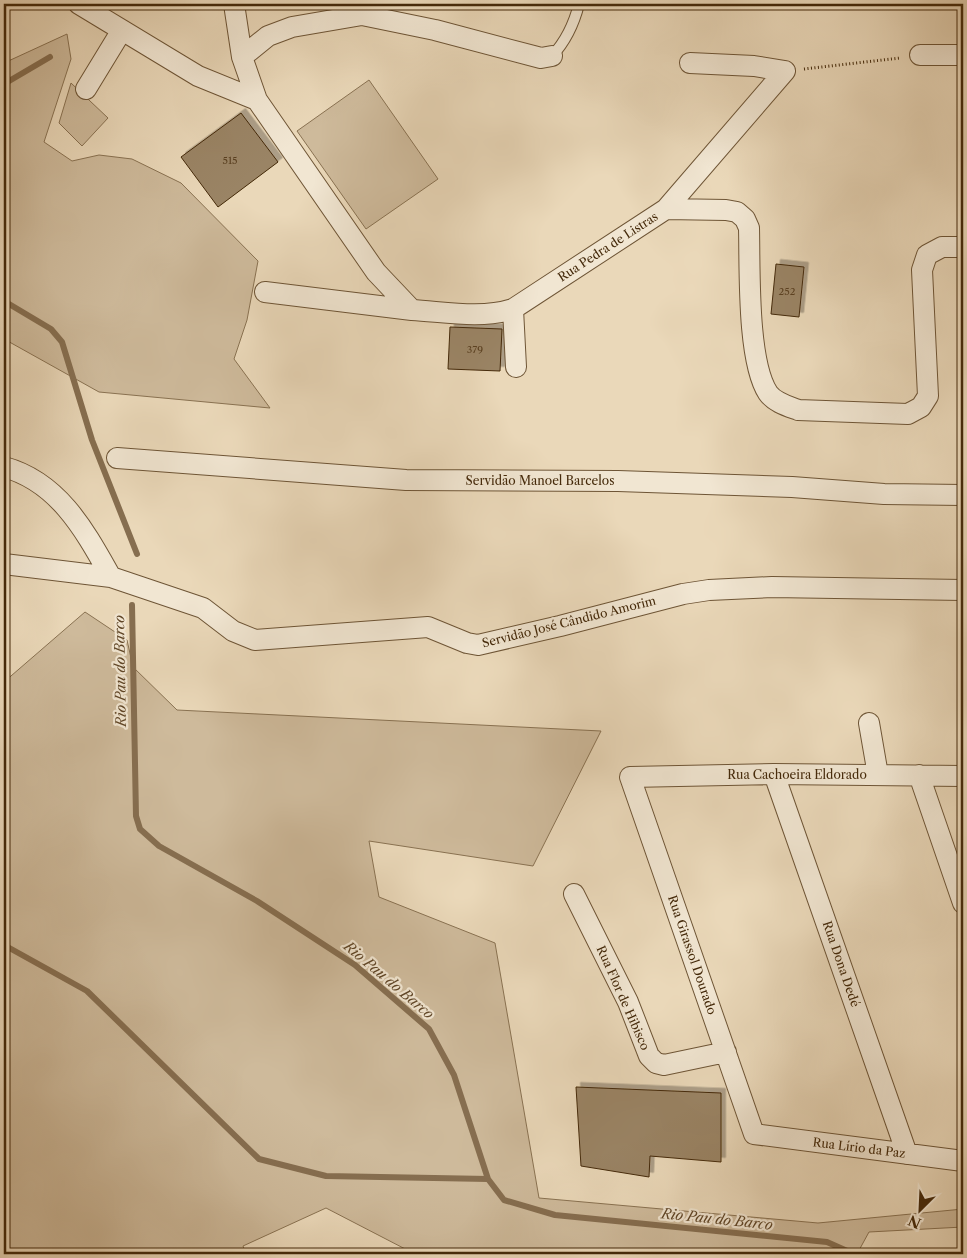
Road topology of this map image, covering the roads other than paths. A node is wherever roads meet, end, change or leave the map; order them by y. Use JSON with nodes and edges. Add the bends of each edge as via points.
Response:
{"nodes":[{"id":1,"x":79,"y":4,"type":"edge"},
{"id":2,"x":234,"y":4,"type":"edge"},
{"id":3,"x":579,"y":4,"type":"edge"},
{"id":4,"x":363,"y":10,"type":"edge"},
{"id":5,"x":122,"y":30,"type":"junction"},
{"id":6,"x":963,"y":55,"type":"edge"},
{"id":7,"x":242,"y":56,"type":"junction"},
{"id":8,"x":552,"y":56,"type":"joint"},
{"id":9,"x":920,"y":56,"type":"road end"},
{"id":10,"x":690,"y":63,"type":"dead end"},
{"id":11,"x":86,"y":89,"type":"dead end"},
{"id":12,"x":257,"y":100,"type":"junction"},
{"id":13,"x":666,"y":209,"type":"junction"},
{"id":14,"x":963,"y":247,"type":"edge"},
{"id":15,"x":265,"y":292,"type":"dead end"},
{"id":16,"x":513,"y":309,"type":"junction"},
{"id":17,"x":412,"y":310,"type":"junction"},
{"id":18,"x":516,"y":367,"type":"dead end"},
{"id":19,"x":117,"y":458,"type":"dead end"},
{"id":20,"x":4,"y":467,"type":"edge"},
{"id":21,"x":963,"y":495,"type":"edge"},
{"id":22,"x":4,"y":564,"type":"edge"},
{"id":23,"x":111,"y":577,"type":"junction"},
{"id":24,"x":963,"y":590,"type":"edge"},
{"id":25,"x":869,"y":723,"type":"dead end"},
{"id":26,"x":774,"y":774,"type":"junction"},
{"id":27,"x":878,"y":775,"type":"junction"},
{"id":28,"x":919,"y":776,"type":"junction"},
{"id":29,"x":963,"y":776,"type":"edge"},
{"id":30,"x":630,"y":777,"type":"joint"},
{"id":31,"x":574,"y":894,"type":"dead end"},
{"id":32,"x":963,"y":903,"type":"edge"},
{"id":33,"x":726,"y":1052,"type":"junction"},
{"id":34,"x":754,"y":1134,"type":"joint"},
{"id":35,"x":907,"y":1154,"type":"junction"},
{"id":36,"x":963,"y":1161,"type":"edge"}],
"edges":[{"from":1,"to":5,"type":"street"},
{"from":2,"to":7,"type":"street"},
{"from":3,"to":8,"type":"lane","via":[[570,31]]},
{"from":4,"to":7,"type":"street","via":[[268,36]]},
{"from":4,"to":8,"type":"street","via":[[541,58]]},
{"from":5,"to":11,"type":"street"},
{"from":5,"to":12,"type":"street","via":[[198,76]]},
{"from":6,"to":9,"type":"street"},
{"from":7,"to":12,"type":"street"},
{"from":10,"to":13,"type":"street","via":[[785,71]]},
{"from":12,"to":17,"type":"street","via":[[376,272]]},
{"from":13,"to":14,"type":"street","name":"Rua Pedra de Listras","via":[[726,210],[737,212],[745,219],[752,328],[761,378],[769,394],[798,410],[908,414],[921,407],[928,396],[922,270],[927,255],[942,247]]},
{"from":13,"to":16,"type":"street","name":"Rua Pedra de Listras"},
{"from":15,"to":17,"type":"street","name":"Rua Pedra de Listras"},
{"from":16,"to":17,"type":"street","name":"Rua Pedra de Listras","via":[[482,315]]},
{"from":16,"to":18,"type":"street"},
{"from":19,"to":21,"type":"street","name":"Servidão Manoel Barcelos","via":[[406,480],[618,481]]},
{"from":20,"to":23,"type":"street","via":[[38,481],[62,502],[83,527]]},
{"from":22,"to":23,"type":"street","name":"Servidão José Cândido Amorim"},
{"from":23,"to":24,"type":"street","name":"Servidão José Cândido Amorim","via":[[203,608],[233,631],[256,640],[428,627],[478,645],[709,590],[772,587]]},
{"from":25,"to":27,"type":"street"},
{"from":26,"to":27,"type":"street","name":"Rua Cachoeira Eldorado"},
{"from":26,"to":30,"type":"street","name":"Rua Cachoeira Eldorado"},
{"from":26,"to":35,"type":"street","name":"Rua Dona Dedé"},
{"from":27,"to":28,"type":"street","name":"Rua Cachoeira Eldorado"},
{"from":28,"to":29,"type":"street","name":"Rua Cachoeira Eldorado"},
{"from":28,"to":32,"type":"street"},
{"from":30,"to":33,"type":"street","name":"Rua Girassol Dourado"},
{"from":31,"to":33,"type":"street","name":"Rua Flor de Hibisco","via":[[628,1002],[649,1056],[656,1064]]},
{"from":33,"to":34,"type":"street","name":"Rua Girassol Dourado"},
{"from":34,"to":35,"type":"street","name":"Rua Lírio da Paz"},
{"from":35,"to":36,"type":"street","name":"Rua Lírio da Paz"}]}
